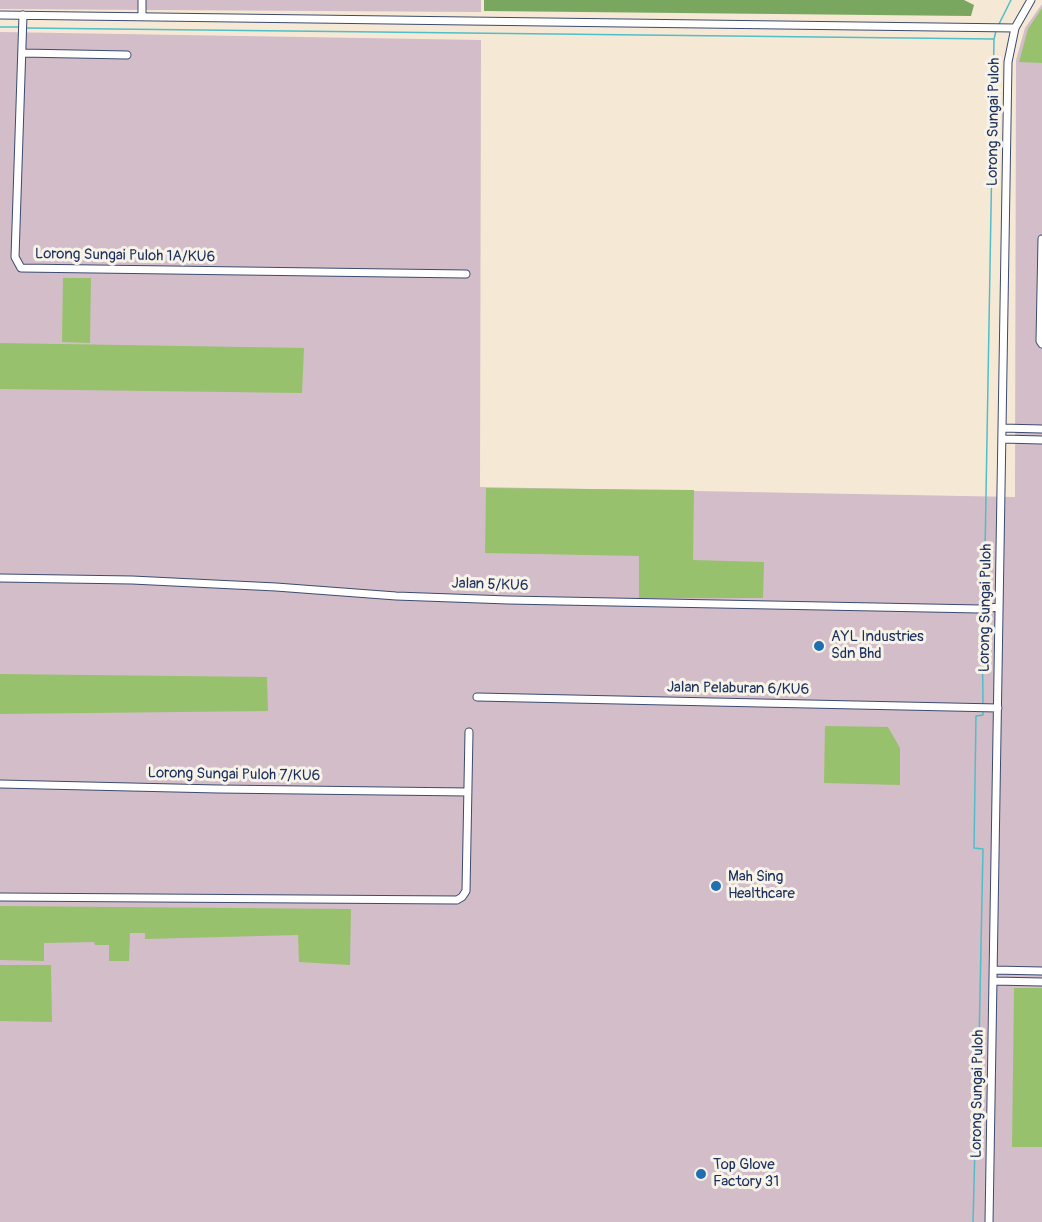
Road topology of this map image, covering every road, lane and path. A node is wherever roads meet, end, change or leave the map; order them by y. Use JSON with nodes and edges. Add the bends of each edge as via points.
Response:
{"nodes":[{"id":1,"x":142,"y":0,"type":"edge"},
{"id":2,"x":1031,"y":0,"type":"edge"},
{"id":3,"x":0,"y":15,"type":"edge"},
{"id":4,"x":142,"y":17,"type":"junction"},
{"id":5,"x":23,"y":19,"type":"junction"},
{"id":6,"x":1015,"y":28,"type":"junction"},
{"id":7,"x":22,"y":53,"type":"junction"},
{"id":8,"x":127,"y":56,"type":"dead end"},
{"id":9,"x":1042,"y":239,"type":"edge"},
{"id":10,"x":466,"y":274,"type":"dead end"},
{"id":11,"x":1042,"y":344,"type":"edge"},
{"id":12,"x":1002,"y":428,"type":"junction"},
{"id":13,"x":1042,"y":429,"type":"edge"},
{"id":14,"x":1002,"y":439,"type":"junction"},
{"id":15,"x":1042,"y":440,"type":"edge"},
{"id":16,"x":0,"y":578,"type":"edge"},
{"id":17,"x":997,"y":608,"type":"junction"},
{"id":18,"x":477,"y":697,"type":"dead end"},
{"id":19,"x":998,"y":708,"type":"junction"},
{"id":20,"x":469,"y":732,"type":"dead end"},
{"id":21,"x":0,"y":784,"type":"edge"},
{"id":22,"x":468,"y":792,"type":"junction"},
{"id":23,"x":0,"y":897,"type":"edge"},
{"id":24,"x":993,"y":970,"type":"junction"},
{"id":25,"x":1042,"y":971,"type":"edge"},
{"id":26,"x":993,"y":981,"type":"junction"},
{"id":27,"x":1042,"y":982,"type":"edge"},
{"id":28,"x":989,"y":1222,"type":"edge"}],
"edges":[{"from":1,"to":4,"type":"street"},
{"from":2,"to":6,"type":"street","name":"Lorong Sungai Puloh"},
{"from":3,"to":5,"type":"street"},
{"from":4,"to":5,"type":"street"},
{"from":4,"to":6,"type":"street"},
{"from":5,"to":7,"type":"street","name":"Lorong Sungai Puloh 1A/KU6"},
{"from":6,"to":12,"type":"street","name":"Lorong Sungai Puloh","via":[[1008,69]]},
{"from":7,"to":8,"type":"street"},
{"from":7,"to":10,"type":"street","name":"Lorong Sungai Puloh 1A/KU6","via":[[15,257],[21,268]]},
{"from":9,"to":11,"type":"street"},
{"from":12,"to":13,"type":"street"},
{"from":12,"to":14,"type":"street","name":"Lorong Sungai Puloh"},
{"from":14,"to":15,"type":"street"},
{"from":14,"to":17,"type":"street","name":"Lorong Sungai Puloh"},
{"from":16,"to":17,"type":"street","name":"Jalan 5/KU6","via":[[132,580],[478,599]]},
{"from":17,"to":19,"type":"street","name":"Lorong Sungai Puloh"},
{"from":18,"to":19,"type":"street","name":"Jalan Pelaburan 6/KU6"},
{"from":19,"to":24,"type":"street","name":"Lorong Sungai Puloh"},
{"from":20,"to":22,"type":"street"},
{"from":21,"to":22,"type":"street","name":"Lorong Sungai Puloh 7/KU6"},
{"from":22,"to":23,"type":"street","via":[[466,891],[457,900]]},
{"from":24,"to":25,"type":"street"},
{"from":24,"to":26,"type":"street","name":"Lorong Sungai Puloh"},
{"from":26,"to":27,"type":"street"},
{"from":26,"to":28,"type":"street","name":"Lorong Sungai Puloh"}]}
